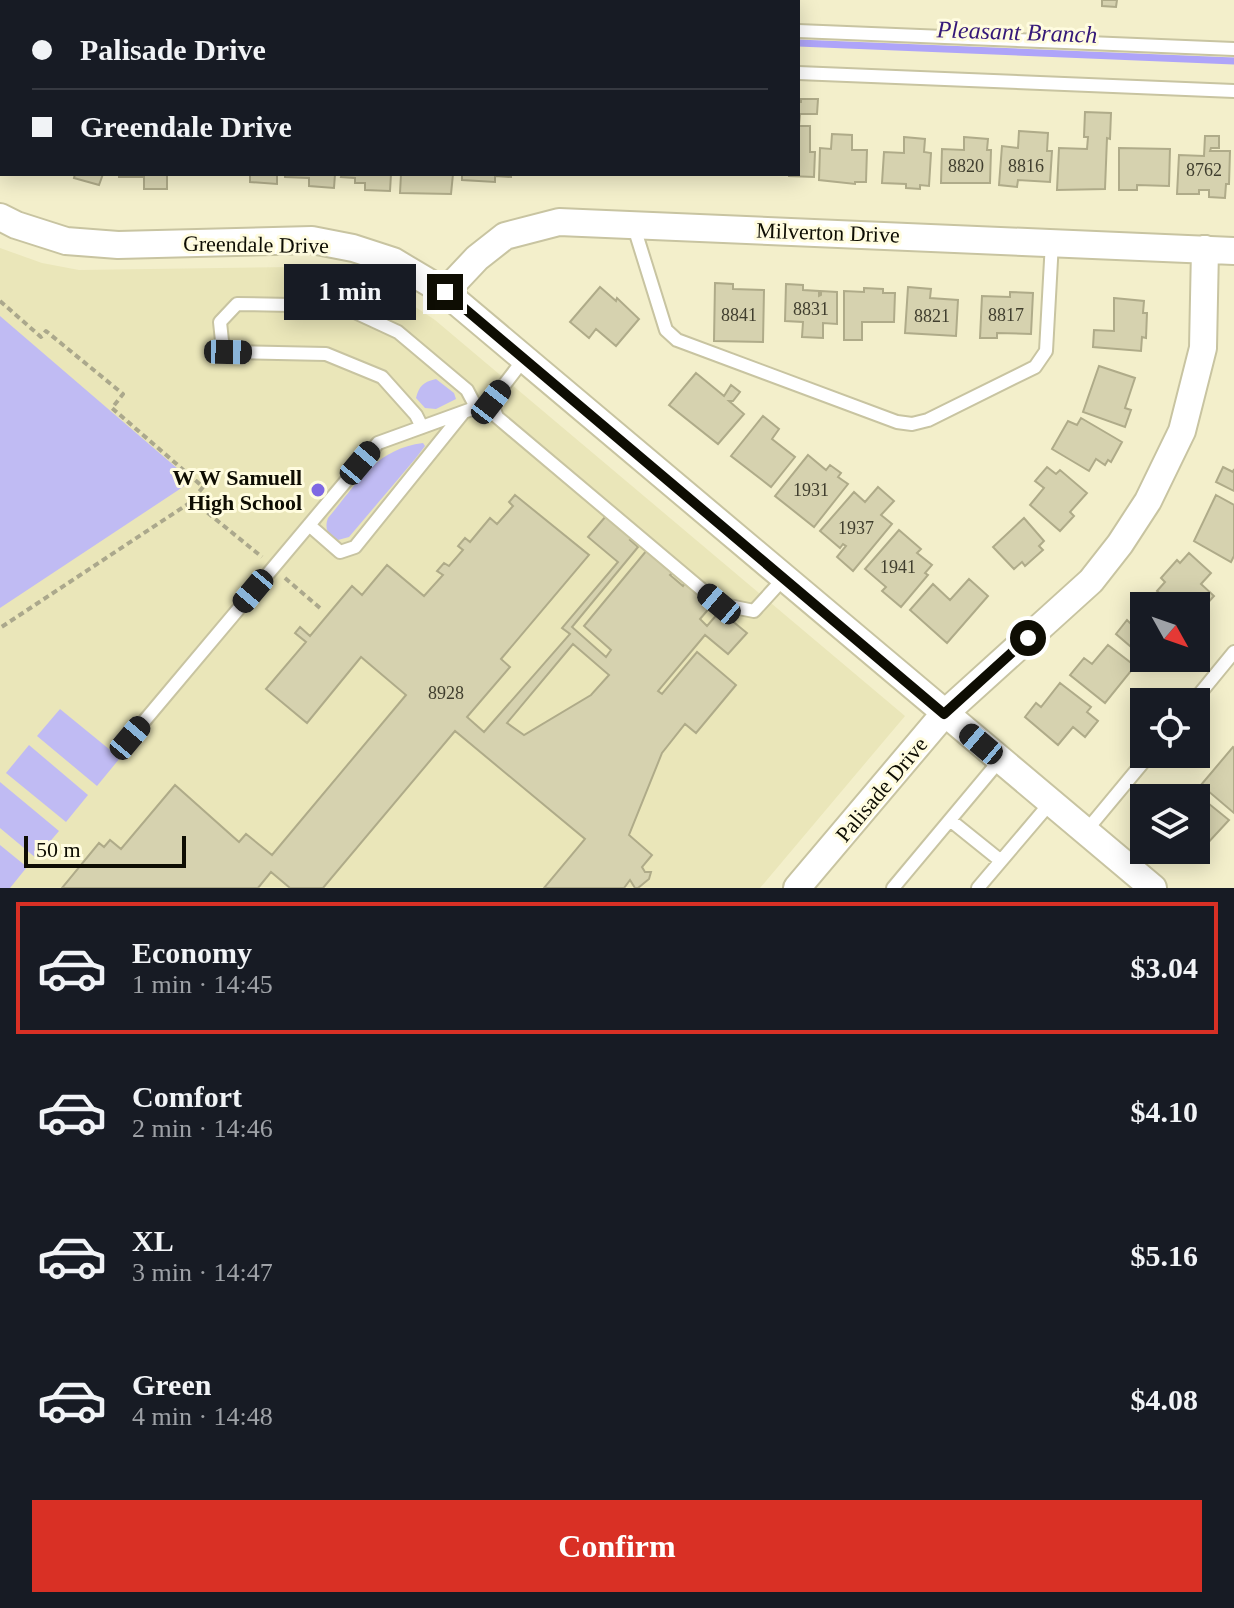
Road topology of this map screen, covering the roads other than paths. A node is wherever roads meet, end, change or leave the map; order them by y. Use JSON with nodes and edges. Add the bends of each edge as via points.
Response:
{"nodes":[{"id":1,"x":800,"y":31,"type":"edge"},
{"id":2,"x":1234,"y":49,"type":"edge"},
{"id":3,"x":800,"y":73,"type":"edge"},
{"id":4,"x":1234,"y":91,"type":"edge"},
{"id":5,"x":0,"y":217,"type":"edge"},
{"id":6,"x":633,"y":224,"type":"junction"},
{"id":7,"x":1052,"y":242,"type":"junction"},
{"id":8,"x":1205,"y":249,"type":"junction"},
{"id":9,"x":1234,"y":251,"type":"edge"},
{"id":10,"x":445,"y":292,"type":"junction"},
{"id":11,"x":524,"y":359,"type":"junction"},
{"id":12,"x":491,"y":402,"type":"junction"},
{"id":13,"x":470,"y":409,"type":"junction"},
{"id":14,"x":422,"y":427,"type":"junction"},
{"id":15,"x":309,"y":525,"type":"junction"},
{"id":16,"x":785,"y":577,"type":"junction"},
{"id":17,"x":1234,"y":652,"type":"edge"},
{"id":18,"x":1204,"y":688,"type":"edge"},
{"id":19,"x":944,"y":714,"type":"junction"},
{"id":20,"x":130,"y":738,"type":"dead end"},
{"id":21,"x":1000,"y":760,"type":"junction"},
{"id":22,"x":1138,"y":768,"type":"edge"},
{"id":23,"x":1051,"y":802,"type":"junction"},
{"id":24,"x":950,"y":820,"type":"junction"},
{"id":25,"x":1086,"y":831,"type":"junction"},
{"id":26,"x":1001,"y":861,"type":"junction"},
{"id":27,"x":797,"y":888,"type":"edge"},
{"id":28,"x":893,"y":888,"type":"edge"},
{"id":29,"x":978,"y":888,"type":"edge"},
{"id":30,"x":1153,"y":888,"type":"edge"}],
"edges":[{"from":1,"to":2,"type":"lane"},
{"from":3,"to":4,"type":"lane"},
{"from":5,"to":10,"type":"street","name":"Greendale Drive","via":[[66,241],[118,245],[312,240],[393,261]]},
{"from":6,"to":7,"type":"street","name":"Milverton Drive"},
{"from":6,"to":7,"type":"lane","via":[[666,330],[677,340],[912,424],[1035,367],[1046,351]]},
{"from":6,"to":10,"type":"street","name":"Milverton Drive","via":[[559,222],[505,236]]},
{"from":7,"to":8,"type":"street","name":"Milverton Drive"},
{"from":8,"to":9,"type":"street","name":"Milverton Drive"},
{"from":8,"to":19,"type":"street","name":"Palisade Drive","via":[[1203,348],[1182,431],[1148,501],[1091,581]]},
{"from":10,"to":11,"type":"street","name":"Greendale Drive"},
{"from":11,"to":12,"type":"lane"},
{"from":11,"to":16,"type":"street","name":"Greendale Drive"},
{"from":12,"to":13,"type":"lane"},
{"from":12,"to":16,"type":"lane","via":[[497,417],[719,604],[754,611]]},
{"from":13,"to":14,"type":"lane"},
{"from":13,"to":14,"type":"lane","via":[[467,390],[398,332],[342,306],[237,304],[220,322],[228,352],[326,354],[382,377]]},
{"from":13,"to":15,"type":"lane","via":[[355,547],[340,552]]},
{"from":14,"to":15,"type":"lane","via":[[378,443]]},
{"from":15,"to":20,"type":"lane"},
{"from":16,"to":19,"type":"street","name":"Greendale Drive"},
{"from":17,"to":18,"type":"lane"},
{"from":19,"to":21,"type":"street","name":"Greendale Drive"},
{"from":19,"to":27,"type":"street","name":"Palisade Drive"},
{"from":21,"to":23,"type":"street","name":"Greendale Drive"},
{"from":21,"to":24,"type":"lane"},
{"from":22,"to":25,"type":"lane"},
{"from":23,"to":25,"type":"street","name":"Greendale Drive"},
{"from":23,"to":26,"type":"lane"},
{"from":24,"to":26,"type":"lane"},
{"from":24,"to":28,"type":"lane"},
{"from":25,"to":30,"type":"street","name":"Greendale Drive"},
{"from":26,"to":29,"type":"lane"}]}
